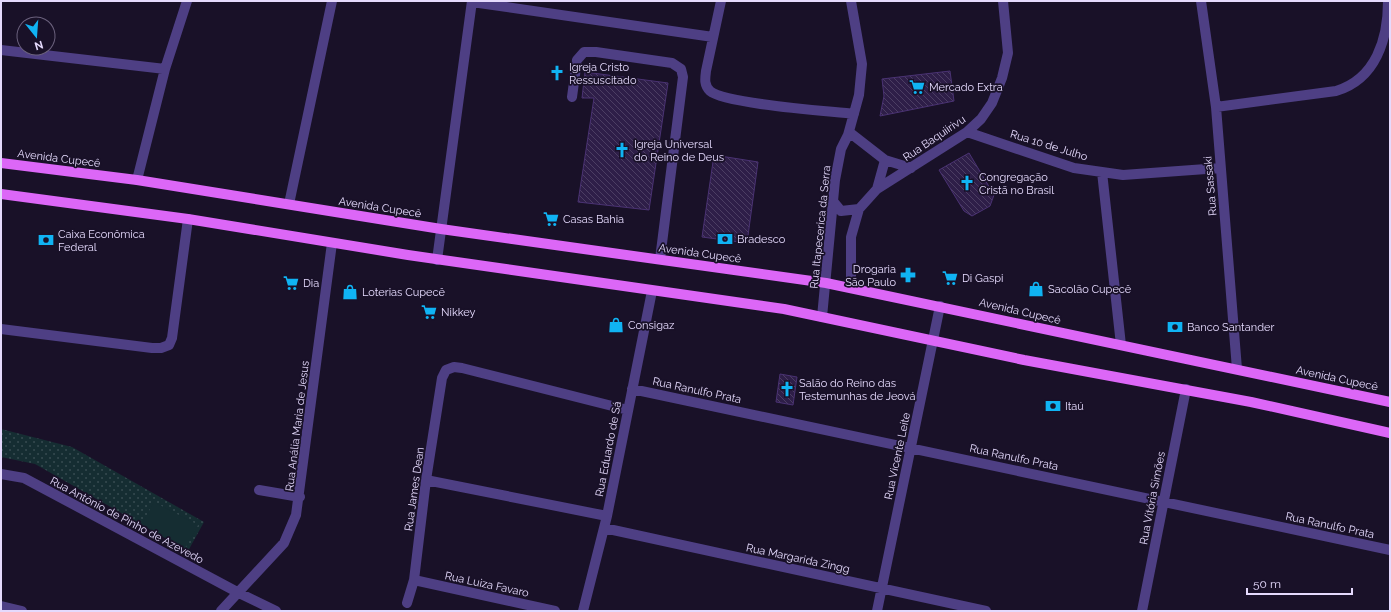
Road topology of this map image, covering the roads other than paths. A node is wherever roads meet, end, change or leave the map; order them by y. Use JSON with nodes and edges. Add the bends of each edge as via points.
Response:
{"nodes":[{"id":1,"x":187,"y":1,"type":"edge"},
{"id":2,"x":332,"y":1,"type":"edge"},
{"id":3,"x":472,"y":1,"type":"edge"},
{"id":4,"x":720,"y":1,"type":"edge"},
{"id":5,"x":851,"y":1,"type":"edge"},
{"id":6,"x":1003,"y":1,"type":"edge"},
{"id":7,"x":1201,"y":1,"type":"edge"},
{"id":8,"x":1388,"y":1,"type":"edge"},
{"id":9,"x":713,"y":37,"type":"junction"},
{"id":10,"x":1,"y":50,"type":"edge"},
{"id":11,"x":165,"y":70,"type":"junction"},
{"id":12,"x":572,"y":97,"type":"dead end"},
{"id":13,"x":1216,"y":107,"type":"junction"},
{"id":14,"x":854,"y":114,"type":"junction"},
{"id":15,"x":849,"y":132,"type":"junction"},
{"id":16,"x":967,"y":132,"type":"junction"},
{"id":17,"x":885,"y":160,"type":"junction"},
{"id":18,"x":1,"y":163,"type":"edge"},
{"id":19,"x":911,"y":168,"type":"junction"},
{"id":20,"x":1220,"y":168,"type":"junction"},
{"id":21,"x":1102,"y":172,"type":"junction"},
{"id":22,"x":137,"y":180,"type":"junction"},
{"id":23,"x":877,"y":190,"type":"junction"},
{"id":24,"x":1,"y":194,"type":"edge"},
{"id":25,"x":832,"y":200,"type":"junction"},
{"id":26,"x":289,"y":204,"type":"junction"},
{"id":27,"x":859,"y":209,"type":"junction"},
{"id":28,"x":188,"y":219,"type":"junction"},
{"id":29,"x":441,"y":229,"type":"junction"},
{"id":30,"x":332,"y":243,"type":"junction"},
{"id":31,"x":660,"y":259,"type":"junction"},
{"id":32,"x":437,"y":260,"type":"junction"},
{"id":33,"x":826,"y":283,"type":"junction"},
{"id":34,"x":851,"y":288,"type":"junction"},
{"id":35,"x":652,"y":291,"type":"junction"},
{"id":36,"x":940,"y":306,"type":"junction"},
{"id":37,"x":822,"y":317,"type":"junction"},
{"id":38,"x":1,"y":329,"type":"edge"},
{"id":39,"x":933,"y":341,"type":"junction"},
{"id":40,"x":1121,"y":345,"type":"junction"},
{"id":41,"x":1237,"y":369,"type":"junction"},
{"id":42,"x":632,"y":389,"type":"junction"},
{"id":43,"x":1186,"y":390,"type":"junction"},
{"id":44,"x":1390,"y":402,"type":"edge"},
{"id":45,"x":628,"y":410,"type":"junction"},
{"id":46,"x":1390,"y":433,"type":"edge"},
{"id":47,"x":911,"y":447,"type":"junction"},
{"id":48,"x":1,"y":474,"type":"edge"},
{"id":49,"x":426,"y":480,"type":"junction"},
{"id":50,"x":259,"y":490,"type":"dead end"},
{"id":51,"x":300,"y":497,"type":"junction"},
{"id":52,"x":1163,"y":502,"type":"junction"},
{"id":53,"x":607,"y":516,"type":"junction"},
{"id":54,"x":604,"y":528,"type":"junction"},
{"id":55,"x":1390,"y":550,"type":"edge"},
{"id":56,"x":414,"y":580,"type":"junction"},
{"id":57,"x":881,"y":589,"type":"junction"},
{"id":58,"x":239,"y":593,"type":"junction"},
{"id":59,"x":407,"y":603,"type":"dead end"},
{"id":60,"x":1,"y":606,"type":"edge"},
{"id":61,"x":22,"y":611,"type":"edge"},
{"id":62,"x":221,"y":611,"type":"edge"},
{"id":63,"x":276,"y":611,"type":"edge"},
{"id":64,"x":555,"y":611,"type":"edge"},
{"id":65,"x":583,"y":611,"type":"edge"},
{"id":66,"x":877,"y":611,"type":"edge"},
{"id":67,"x":986,"y":611,"type":"edge"},
{"id":68,"x":1142,"y":611,"type":"edge"}],
"edges":[{"from":1,"to":11,"type":"street"},
{"from":2,"to":26,"type":"street"},
{"from":3,"to":9,"type":"street"},
{"from":3,"to":29,"type":"street"},
{"from":4,"to":9,"type":"street"},
{"from":5,"to":14,"type":"street","name":"Rua Itapecerica da Serra","via":[[862,64]]},
{"from":6,"to":16,"type":"street","name":"Rua Baquiirivu","via":[[1008,53],[1002,78],[981,119]]},
{"from":7,"to":13,"type":"street","name":"Rua Sassaki"},
{"from":8,"to":13,"type":"street","via":[[1388,18],[1376,59],[1355,84],[1336,92]]},
{"from":9,"to":14,"type":"street","via":[[705,81],[712,92],[732,100]]},
{"from":10,"to":11,"type":"street"},
{"from":11,"to":22,"type":"street"},
{"from":12,"to":31,"type":"street","via":[[577,60],[584,52],[672,63],[681,69],[683,77]]},
{"from":13,"to":20,"type":"street","name":"Rua Sassaki"},
{"from":14,"to":15,"type":"street","name":"Rua Itapecerica da Serra"},
{"from":15,"to":17,"type":"street"},
{"from":15,"to":25,"type":"street","name":"Rua Itapecerica da Serra","via":[[841,149]]},
{"from":16,"to":19,"type":"street","name":"Rua Baquiirivu"},
{"from":16,"to":21,"type":"street","name":"Rua 10 de Julho","via":[[1074,168]]},
{"from":17,"to":19,"type":"street"},
{"from":17,"to":23,"type":"street"},
{"from":18,"to":22,"type":"main road","name":"Avenida Cupecê"},
{"from":19,"to":23,"type":"street","name":"Rua Baquiirivu"},
{"from":20,"to":21,"type":"street","name":"Rua 10 de Julho","via":[[1123,175]]},
{"from":20,"to":41,"type":"street","name":"Rua Sassaki"},
{"from":21,"to":40,"type":"street"},
{"from":22,"to":26,"type":"main road","name":"Avenida Cupecê"},
{"from":23,"to":27,"type":"street","name":"Rua Baquiirivu"},
{"from":24,"to":28,"type":"main road"},
{"from":25,"to":27,"type":"street","via":[[841,211]]},
{"from":25,"to":33,"type":"street","name":"Rua Itapecerica da Serra"},
{"from":26,"to":29,"type":"main road","name":"Avenida Cupecê"},
{"from":27,"to":34,"type":"street","name":"Rua Baquiirivu","via":[[851,237]]},
{"from":28,"to":30,"type":"main road"},
{"from":28,"to":38,"type":"street","via":[[169,345],[152,348]]},
{"from":29,"to":31,"type":"main road","name":"Avenida Cupecê"},
{"from":29,"to":32,"type":"street"},
{"from":30,"to":32,"type":"main road"},
{"from":30,"to":51,"type":"street","name":"Rua Anália Maria de Jesus"},
{"from":31,"to":33,"type":"main road","name":"Avenida Cupecê"},
{"from":32,"to":35,"type":"main road"},
{"from":33,"to":34,"type":"main road","name":"Avenida Cupecê"},
{"from":33,"to":37,"type":"street","name":"Rua Itapecerica da Serra"},
{"from":34,"to":36,"type":"main road","name":"Avenida Cupecê"},
{"from":35,"to":37,"type":"main road"},
{"from":35,"to":42,"type":"street","name":"Rua Eduardo de Sá"},
{"from":36,"to":39,"type":"street","name":"Rua Vicente Leite"},
{"from":36,"to":40,"type":"main road","name":"Avenida Cupecê"},
{"from":37,"to":39,"type":"main road"},
{"from":39,"to":43,"type":"main road"},
{"from":39,"to":47,"type":"street","name":"Rua Vicente Leite"},
{"from":40,"to":41,"type":"main road","name":"Avenida Cupecê"},
{"from":41,"to":44,"type":"main road","name":"Avenida Cupecê"},
{"from":42,"to":45,"type":"street","name":"Rua Eduardo de Sá"},
{"from":42,"to":47,"type":"street","name":"Rua Ranulfo Prata"},
{"from":43,"to":46,"type":"main road"},
{"from":43,"to":52,"type":"street","name":"Rua Vitória Simões"},
{"from":45,"to":49,"type":"street","name":"Rua James Dean","via":[[462,368],[448,369],[442,378]]},
{"from":45,"to":53,"type":"street","name":"Rua Eduardo de Sá"},
{"from":47,"to":52,"type":"street","name":"Rua Ranulfo Prata"},
{"from":47,"to":57,"type":"street","name":"Rua Vicente Leite"},
{"from":48,"to":58,"type":"street","name":"Rua Antônio de Pinho de Azevedo","via":[[24,478]]},
{"from":49,"to":53,"type":"street"},
{"from":49,"to":56,"type":"street","name":"Rua James Dean"},
{"from":50,"to":51,"type":"street"},
{"from":51,"to":58,"type":"street","name":"Rua Anália Maria de Jesus","via":[[292,528],[284,543]]},
{"from":52,"to":55,"type":"street","name":"Rua Ranulfo Prata"},
{"from":52,"to":68,"type":"street","name":"Rua Vitória Simões"},
{"from":53,"to":54,"type":"street","name":"Rua Eduardo de Sá"},
{"from":54,"to":57,"type":"street","name":"Rua Margarida Zingg"},
{"from":54,"to":65,"type":"street","name":"Rua Eduardo de Sá"},
{"from":56,"to":59,"type":"street","name":"Rua James Dean"},
{"from":56,"to":64,"type":"street","name":"Rua Luiza Favaro"},
{"from":57,"to":66,"type":"street","name":"Rua Vicente Leite"},
{"from":57,"to":67,"type":"street","name":"Rua Margarida Zingg"},
{"from":58,"to":62,"type":"street","name":"Rua Anália Maria de Jesus"},
{"from":58,"to":63,"type":"street","name":"Rua Antônio de Pinho de Azevedo"},
{"from":60,"to":61,"type":"street"}]}
